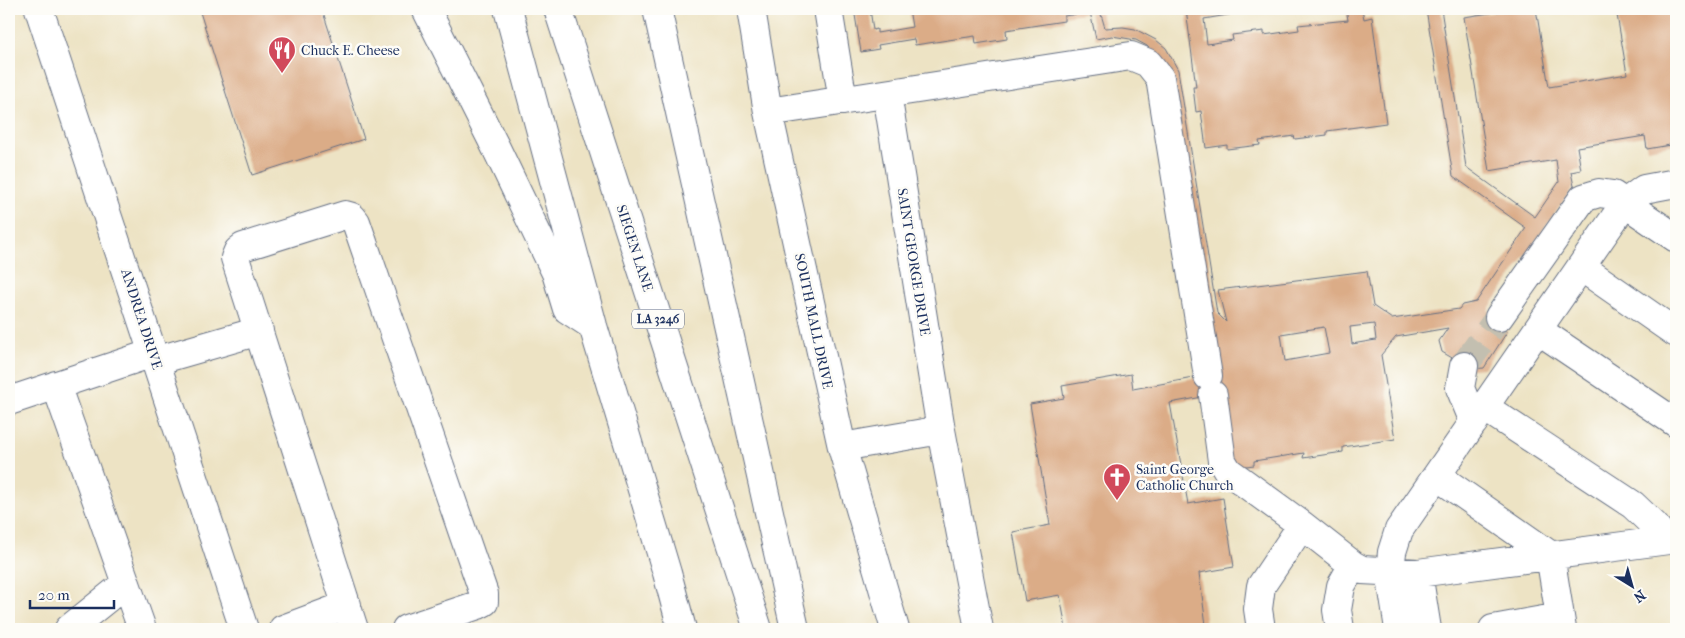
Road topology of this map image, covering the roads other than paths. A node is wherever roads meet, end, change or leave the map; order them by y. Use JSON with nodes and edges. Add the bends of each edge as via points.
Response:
{"nodes":[{"id":1,"x":39,"y":9,"type":"edge"},
{"id":2,"x":426,"y":9,"type":"edge"},
{"id":3,"x":508,"y":9,"type":"edge"},
{"id":4,"x":558,"y":9,"type":"edge"},
{"id":5,"x":657,"y":9,"type":"edge"},
{"id":6,"x":751,"y":9,"type":"edge"},
{"id":7,"x":828,"y":9,"type":"edge"},
{"id":8,"x":887,"y":94,"type":"junction"},
{"id":9,"x":843,"y":101,"type":"junction"},
{"id":10,"x":768,"y":112,"type":"junction"},
{"id":11,"x":1676,"y":183,"type":"edge"},
{"id":12,"x":1625,"y":203,"type":"junction"},
{"id":13,"x":1676,"y":238,"type":"edge"},
{"id":14,"x":1581,"y":267,"type":"junction"},
{"id":15,"x":1499,"y":317,"type":"tunnel mouth"},
{"id":16,"x":593,"y":326,"type":"junction"},
{"id":17,"x":1538,"y":330,"type":"junction"},
{"id":18,"x":258,"y":331,"type":"junction"},
{"id":19,"x":1676,"y":333,"type":"edge"},
{"id":20,"x":154,"y":357,"type":"junction"},
{"id":21,"x":1464,"y":366,"type":"tunnel mouth"},
{"id":22,"x":56,"y":385,"type":"junction"},
{"id":23,"x":9,"y":401,"type":"edge"},
{"id":24,"x":1479,"y":414,"type":"junction"},
{"id":25,"x":1676,"y":423,"type":"edge"},
{"id":26,"x":941,"y":430,"type":"junction"},
{"id":27,"x":842,"y":447,"type":"junction"},
{"id":28,"x":1436,"y":476,"type":"junction"},
{"id":29,"x":1302,"y":525,"type":"junction"},
{"id":30,"x":1671,"y":540,"type":"edge"},
{"id":31,"x":1550,"y":555,"type":"junction"},
{"id":32,"x":1353,"y":565,"type":"junction"},
{"id":33,"x":1390,"y":572,"type":"junction"},
{"id":34,"x":1418,"y":574,"type":"junction"},
{"id":35,"x":126,"y":584,"type":"junction"},
{"id":36,"x":350,"y":617,"type":"edge"},
{"id":37,"x":1561,"y":623,"type":"edge"},
{"id":38,"x":69,"y":629,"type":"edge"},
{"id":39,"x":142,"y":629,"type":"edge"},
{"id":40,"x":244,"y":629,"type":"edge"},
{"id":41,"x":283,"y":629,"type":"edge"},
{"id":42,"x":406,"y":629,"type":"edge"},
{"id":43,"x":682,"y":629,"type":"edge"},
{"id":44,"x":758,"y":629,"type":"edge"},
{"id":45,"x":795,"y":629,"type":"edge"},
{"id":46,"x":895,"y":629,"type":"edge"},
{"id":47,"x":979,"y":629,"type":"edge"},
{"id":48,"x":1261,"y":629,"type":"edge"},
{"id":49,"x":1340,"y":629,"type":"edge"},
{"id":50,"x":1399,"y":629,"type":"edge"},
{"id":51,"x":1427,"y":629,"type":"edge"},
{"id":52,"x":1493,"y":629,"type":"edge"}],
"edges":[{"from":1,"to":20,"type":"main road","name":"ANDREA DRIVE"},
{"from":2,"to":16,"type":"main road","via":[[556,273],[567,309]]},
{"from":3,"to":16,"type":"main road"},
{"from":4,"to":44,"type":"main road","name":"SIEGEN LANE","number":"LA 3246"},
{"from":5,"to":45,"type":"main road"},
{"from":6,"to":10,"type":"main road","name":"SOUTH MALL DRIVE"},
{"from":7,"to":9,"type":"main road"},
{"from":8,"to":9,"type":"main road"},
{"from":8,"to":26,"type":"main road","name":"SAINT GEORGE DRIVE"},
{"from":8,"to":29,"type":"main road","via":[[1131,56],[1148,63],[1160,78],[1222,461],[1228,471]]},
{"from":9,"to":10,"type":"main road"},
{"from":10,"to":27,"type":"main road","name":"SOUTH MALL DRIVE"},
{"from":11,"to":12,"type":"main road","via":[[1644,189]]},
{"from":12,"to":13,"type":"main road"},
{"from":12,"to":14,"type":"main road"},
{"from":12,"to":15,"type":"main road","via":[[1613,195],[1599,193],[1583,198]]},
{"from":14,"to":17,"type":"main road"},
{"from":14,"to":19,"type":"main road"},
{"from":16,"to":43,"type":"main road"},
{"from":17,"to":24,"type":"main road"},
{"from":17,"to":25,"type":"main road"},
{"from":18,"to":20,"type":"main road"},
{"from":18,"to":36,"type":"main road"},
{"from":18,"to":42,"type":"main road","via":[[235,258],[238,251],[345,215],[352,217],[484,594],[484,602],[478,605]]},
{"from":20,"to":22,"type":"main road"},
{"from":20,"to":40,"type":"main road","name":"ANDREA DRIVE"},
{"from":21,"to":24,"type":"main road","via":[[1460,388]]},
{"from":22,"to":23,"type":"main road"},
{"from":22,"to":35,"type":"main road"},
{"from":24,"to":28,"type":"main road"},
{"from":24,"to":30,"type":"main road","via":[[1633,505]]},
{"from":26,"to":27,"type":"main road"},
{"from":26,"to":47,"type":"main road","name":"SAINT GEORGE DRIVE"},
{"from":27,"to":46,"type":"main road","name":"SOUTH MALL DRIVE"},
{"from":28,"to":31,"type":"main road"},
{"from":28,"to":33,"type":"main road","via":[[1399,530]]},
{"from":29,"to":32,"type":"main road"},
{"from":29,"to":48,"type":"main road","via":[[1260,586],[1258,609]]},
{"from":30,"to":31,"type":"main road"},
{"from":31,"to":34,"type":"main road"},
{"from":31,"to":37,"type":"main road"},
{"from":32,"to":33,"type":"main road","via":[[1362,570]]},
{"from":32,"to":49,"type":"main road","via":[[1341,586]]},
{"from":33,"to":34,"type":"main road"},
{"from":33,"to":50,"type":"main road"},
{"from":34,"to":51,"type":"main road"},
{"from":35,"to":38,"type":"main road"},
{"from":35,"to":39,"type":"main road"},
{"from":36,"to":41,"type":"main road"},
{"from":37,"to":52,"type":"main road"}]}
